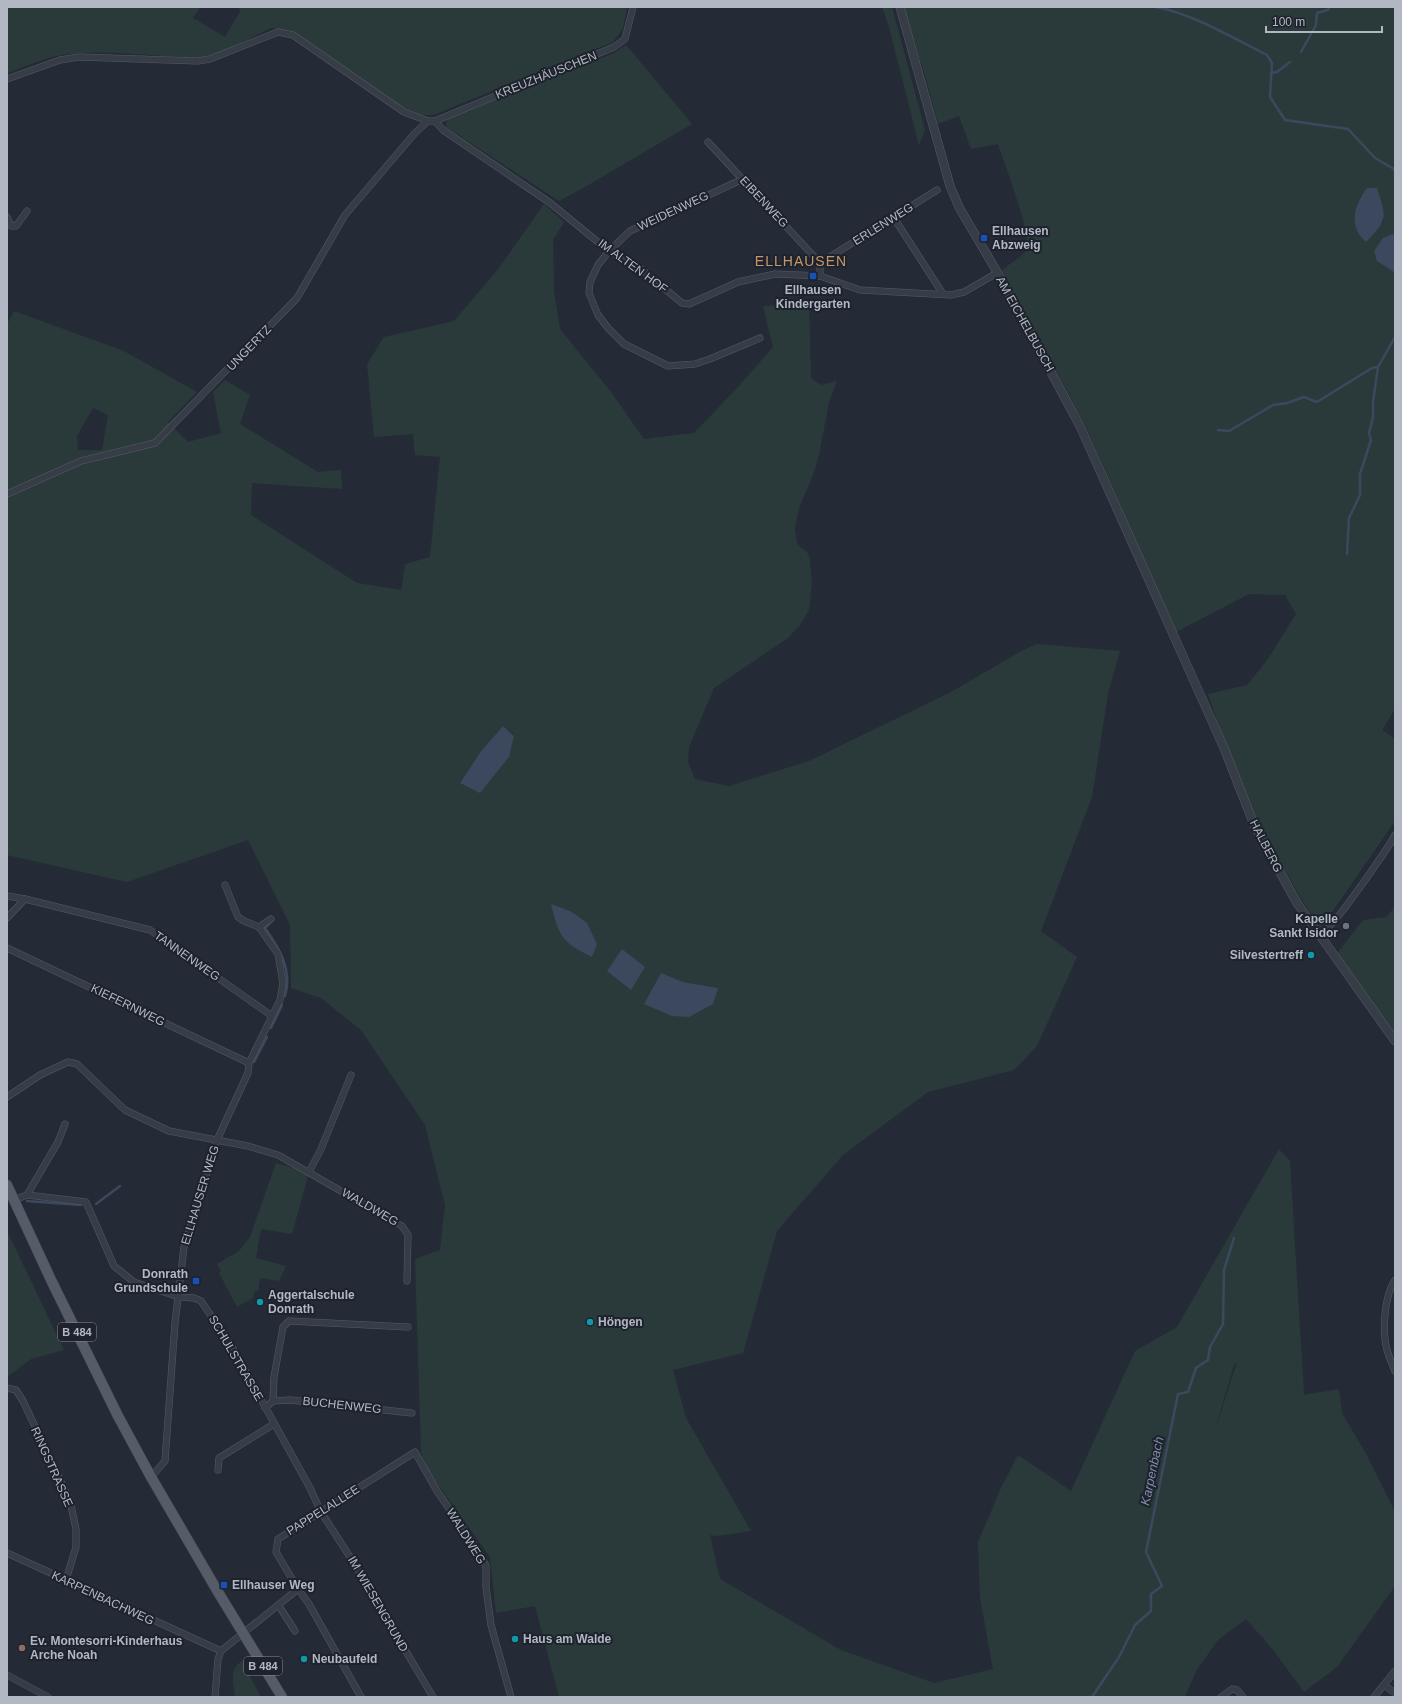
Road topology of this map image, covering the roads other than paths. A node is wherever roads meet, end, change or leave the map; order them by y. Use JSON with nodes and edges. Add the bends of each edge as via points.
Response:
{"nodes":[{"id":1,"x":632,"y":7,"type":"edge"},
{"id":2,"x":900,"y":7,"type":"edge"},
{"id":3,"x":7,"y":79,"type":"edge"},
{"id":4,"x":428,"y":121,"type":"junction"},
{"id":5,"x":435,"y":121,"type":"junction"},
{"id":6,"x":708,"y":142,"type":"dead end"},
{"id":7,"x":742,"y":179,"type":"junction"},
{"id":8,"x":937,"y":190,"type":"dead end"},
{"id":9,"x":27,"y":212,"type":"dead end"},
{"id":10,"x":7,"y":217,"type":"edge"},
{"id":11,"x":894,"y":218,"type":"junction"},
{"id":12,"x":609,"y":251,"type":"junction"},
{"id":13,"x":820,"y":263,"type":"junction"},
{"id":14,"x":997,"y":273,"type":"junction"},
{"id":15,"x":820,"y":276,"type":"junction"},
{"id":16,"x":943,"y":294,"type":"junction"},
{"id":17,"x":760,"y":338,"type":"dead end"},
{"id":18,"x":7,"y":494,"type":"edge"},
{"id":19,"x":1173,"y":632,"type":"joint"},
{"id":20,"x":1395,"y":835,"type":"edge"},
{"id":21,"x":225,"y":886,"type":"dead end"},
{"id":22,"x":7,"y":896,"type":"edge"},
{"id":23,"x":24,"y":899,"type":"junction"},
{"id":24,"x":7,"y":918,"type":"edge"},
{"id":25,"x":271,"y":919,"type":"dead end"},
{"id":26,"x":260,"y":927,"type":"junction"},
{"id":27,"x":1320,"y":936,"type":"junction"},
{"id":28,"x":7,"y":948,"type":"edge"},
{"id":29,"x":272,"y":1016,"type":"junction"},
{"id":30,"x":1395,"y":1041,"type":"edge"},
{"id":31,"x":249,"y":1064,"type":"junction"},
{"id":32,"x":351,"y":1075,"type":"dead end"},
{"id":33,"x":7,"y":1097,"type":"edge"},
{"id":34,"x":65,"y":1124,"type":"dead end"},
{"id":35,"x":217,"y":1140,"type":"junction"},
{"id":36,"x":309,"y":1172,"type":"junction"},
{"id":37,"x":7,"y":1185,"type":"edge"},
{"id":38,"x":27,"y":1195,"type":"junction"},
{"id":39,"x":14,"y":1200,"type":"junction"},
{"id":40,"x":1395,"y":1280,"type":"edge"},
{"id":41,"x":407,"y":1281,"type":"dead end"},
{"id":42,"x":179,"y":1297,"type":"junction"},
{"id":43,"x":408,"y":1327,"type":"dead end"},
{"id":44,"x":1395,"y":1371,"type":"edge"},
{"id":45,"x":7,"y":1388,"type":"edge"},
{"id":46,"x":273,"y":1401,"type":"junction"},
{"id":47,"x":265,"y":1408,"type":"junction"},
{"id":48,"x":412,"y":1412,"type":"dead end"},
{"id":49,"x":274,"y":1424,"type":"junction"},
{"id":50,"x":415,"y":1452,"type":"joint"},
{"id":51,"x":218,"y":1470,"type":"dead end"},
{"id":52,"x":151,"y":1477,"type":"junction"},
{"id":53,"x":321,"y":1512,"type":"junction"},
{"id":54,"x":7,"y":1553,"type":"edge"},
{"id":55,"x":66,"y":1580,"type":"junction"},
{"id":56,"x":298,"y":1589,"type":"junction"},
{"id":57,"x":279,"y":1606,"type":"junction"},
{"id":58,"x":294,"y":1631,"type":"dead end"},
{"id":59,"x":244,"y":1634,"type":"junction"},
{"id":60,"x":221,"y":1651,"type":"junction"},
{"id":61,"x":1395,"y":1671,"type":"edge"},
{"id":62,"x":7,"y":1675,"type":"edge"},
{"id":63,"x":1384,"y":1685,"type":"junction"},
{"id":64,"x":1395,"y":1693,"type":"edge"},
{"id":65,"x":48,"y":1697,"type":"edge"},
{"id":66,"x":216,"y":1697,"type":"edge"},
{"id":67,"x":282,"y":1697,"type":"edge"},
{"id":68,"x":361,"y":1697,"type":"edge"},
{"id":69,"x":433,"y":1697,"type":"edge"},
{"id":70,"x":511,"y":1697,"type":"edge"},
{"id":71,"x":1221,"y":1697,"type":"edge"},
{"id":72,"x":1243,"y":1697,"type":"edge"},
{"id":73,"x":1374,"y":1697,"type":"edge"}],
"edges":[{"from":1,"to":5,"type":"street","name":"KREUZHÄUSCHEN","via":[[625,39],[614,47]]},
{"from":2,"to":14,"type":"street","name":"AM EICHELBUSCH","via":[[950,186]]},
{"from":3,"to":4,"type":"street","via":[[60,60],[79,57],[210,60],[278,32],[293,35],[404,112]]},
{"from":4,"to":5,"type":"street"},
{"from":4,"to":18,"type":"street","name":"UNGERTZ","via":[[345,215],[297,298],[155,443],[81,462]]},
{"from":5,"to":12,"type":"street","name":"IM ALTEN HOF","via":[[443,130],[549,202]]},
{"from":6,"to":7,"type":"street","name":"EIBENWEG"},
{"from":7,"to":12,"type":"street","name":"WEIDENWEG","via":[[630,231]]},
{"from":7,"to":13,"type":"street","name":"EIBENWEG"},
{"from":8,"to":11,"type":"street","name":"ERLENWEG"},
{"from":9,"to":10,"type":"street","via":[[16,226],[11,226]]},
{"from":11,"to":13,"type":"street","name":"ERLENWEG"},
{"from":11,"to":16,"type":"street"},
{"from":12,"to":15,"type":"street","name":"IM ALTEN HOF","via":[[640,268],[682,303],[689,304],[738,282],[756,277],[775,274]]},
{"from":12,"to":17,"type":"street","name":"WEIDENWEG","via":[[598,265],[590,282],[589,293],[598,315],[624,344],[661,364],[680,366],[710,360]]},
{"from":13,"to":15,"type":"street"},
{"from":14,"to":16,"type":"street","name":"IM ALTEN HOF","via":[[964,292]]},
{"from":14,"to":19,"type":"street","name":"AM EICHELBUSCH","via":[[1080,426]]},
{"from":15,"to":16,"type":"street","name":"IM ALTEN HOF","via":[[860,290]]},
{"from":19,"to":27,"type":"street","name":"HALBERG","via":[[1224,748],[1255,827],[1297,903]]},
{"from":20,"to":27,"type":"street","via":[[1332,926]]},
{"from":21,"to":26,"type":"street","via":[[238,917]]},
{"from":22,"to":23,"type":"street","name":"TANNENWEG"},
{"from":23,"to":24,"type":"street"},
{"from":23,"to":29,"type":"street","name":"TANNENWEG","via":[[150,930]]},
{"from":25,"to":26,"type":"street"},
{"from":26,"to":29,"type":"street","name":"ELLHAUSER WEG","via":[[278,954],[283,983],[280,1000]]},
{"from":27,"to":30,"type":"street","name":"HALBERG"},
{"from":28,"to":31,"type":"street","name":"KIEFERNWEG"},
{"from":29,"to":31,"type":"street","name":"ELLHAUSER WEG"},
{"from":31,"to":35,"type":"street","name":"ELLHAUSER WEG","via":[[248,1073]]},
{"from":32,"to":36,"type":"street"},
{"from":33,"to":35,"type":"street","name":"WALDWEG","via":[[40,1075],[68,1062],[77,1064],[125,1110],[170,1131]]},
{"from":34,"to":38,"type":"street","via":[[58,1142]]},
{"from":35,"to":36,"type":"street","name":"WALDWEG","via":[[278,1155]]},
{"from":35,"to":42,"type":"street","name":"ELLHAUSER WEG","via":[[184,1247]]},
{"from":36,"to":41,"type":"street","name":"WALDWEG","via":[[402,1226],[408,1235]]},
{"from":37,"to":39,"type":"main road","number":"B 484"},
{"from":38,"to":39,"type":"street","name":"SCHULSTRASSE"},
{"from":38,"to":42,"type":"street","name":"SCHULSTRASSE","via":[[86,1202],[114,1266],[134,1282]]},
{"from":39,"to":52,"type":"main road","number":"B 484","via":[[118,1416]]},
{"from":40,"to":44,"type":"street","via":[[1389,1294],[1385,1328],[1387,1349]]},
{"from":42,"to":47,"type":"street","name":"SCHULSTRASSE","via":[[201,1301],[211,1313]]},
{"from":42,"to":52,"type":"street","name":"ELLHAUSER WEG","via":[[165,1461]]},
{"from":43,"to":46,"type":"street","via":[[289,1321],[283,1327],[274,1377]]},
{"from":45,"to":55,"type":"street","name":"RINGSTRASSE","via":[[16,1390],[23,1400],[70,1501],[76,1529],[76,1547]]},
{"from":46,"to":47,"type":"street"},
{"from":46,"to":48,"type":"street","name":"BUCHENWEG","via":[[290,1400]]},
{"from":47,"to":49,"type":"street","name":"SCHULSTRASSE"},
{"from":49,"to":51,"type":"street","via":[[219,1458]]},
{"from":49,"to":53,"type":"street","name":"SCHULSTRASSE"},
{"from":50,"to":53,"type":"street","name":"PAPPELALLEE"},
{"from":50,"to":70,"type":"street","name":"WALDWEG","via":[[486,1566],[491,1625]]},
{"from":52,"to":59,"type":"main road","number":"B 484"},
{"from":53,"to":56,"type":"street","name":"PAPPELALLEE","via":[[278,1539],[276,1552]]},
{"from":53,"to":69,"type":"street","name":"IM WIESENGRUND"},
{"from":54,"to":55,"type":"street","name":"KARPENBACHWEG"},
{"from":55,"to":60,"type":"street","name":"KARPENBACHWEG"},
{"from":56,"to":57,"type":"street"},
{"from":56,"to":68,"type":"street","name":"PAPPELALLEE"},
{"from":57,"to":58,"type":"street"},
{"from":57,"to":59,"type":"street"},
{"from":59,"to":60,"type":"street"},
{"from":59,"to":67,"type":"main road","number":"B 484"},
{"from":60,"to":66,"type":"street","via":[[218,1658]]},
{"from":61,"to":63,"type":"street"},
{"from":62,"to":65,"type":"street"},
{"from":63,"to":64,"type":"street"},
{"from":63,"to":73,"type":"street"},
{"from":71,"to":72,"type":"street","via":[[1232,1689],[1237,1690]]}]}
